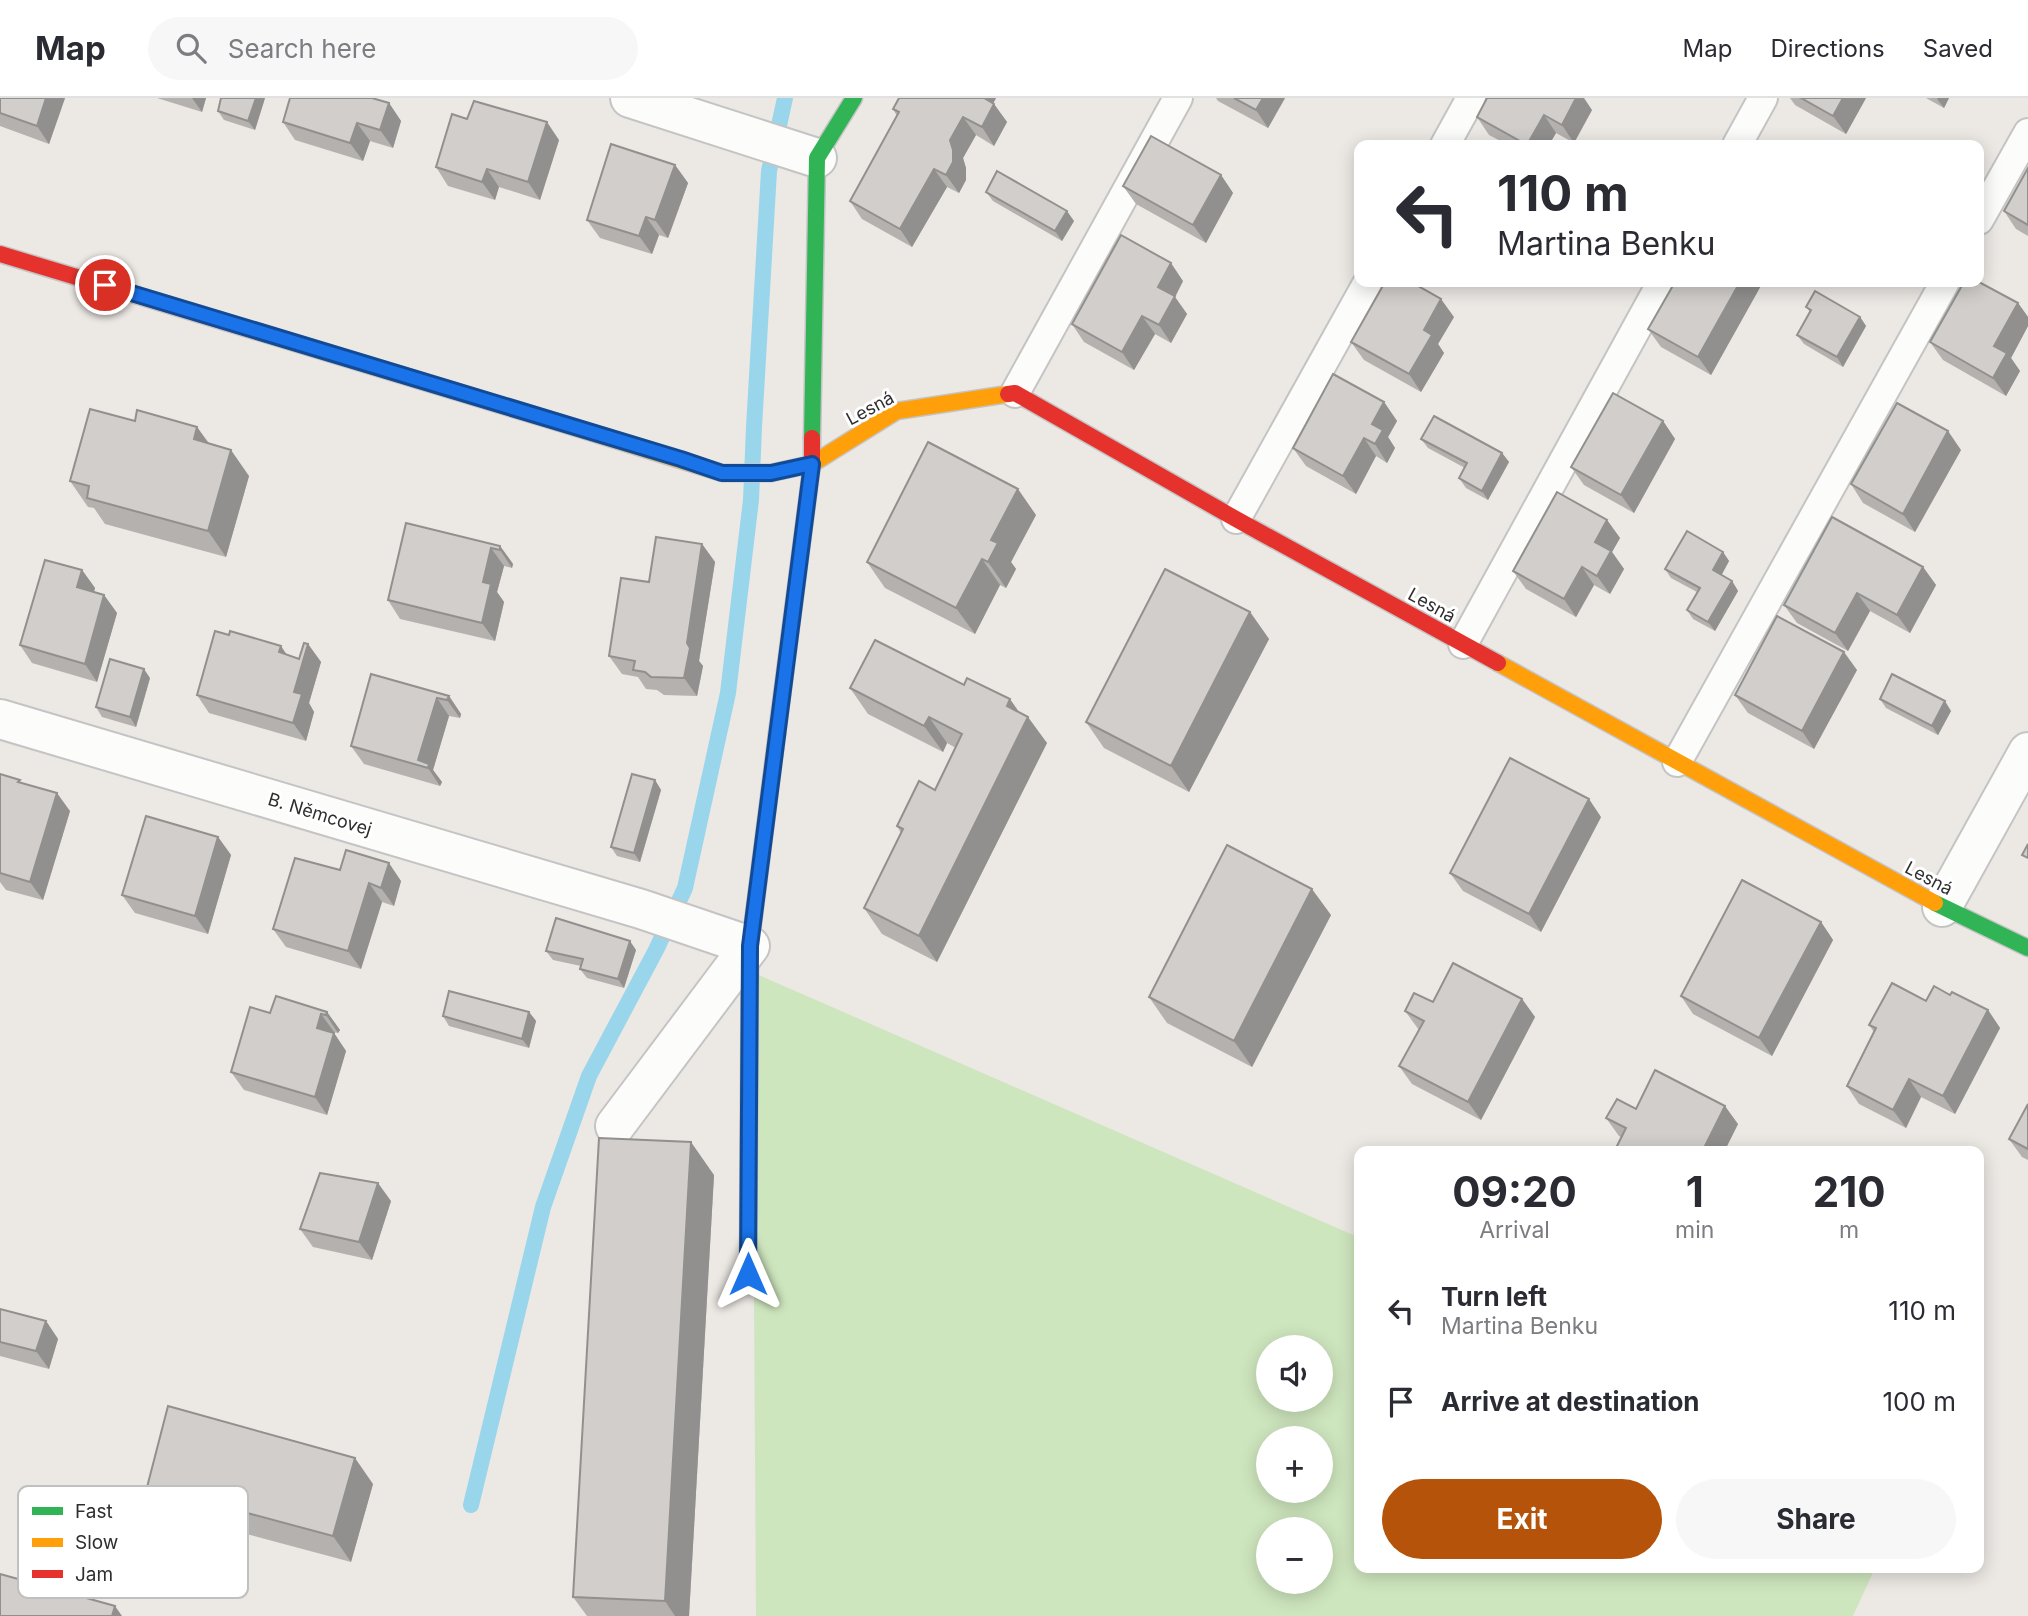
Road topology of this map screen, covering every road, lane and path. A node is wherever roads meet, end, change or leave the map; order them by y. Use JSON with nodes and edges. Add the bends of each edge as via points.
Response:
{"nodes":[{"id":1,"x":630,"y":98,"type":"edge"},
{"id":2,"x":854,"y":98,"type":"edge"},
{"id":3,"x":1178,"y":98,"type":"edge"},
{"id":4,"x":1471,"y":98,"type":"edge"},
{"id":5,"x":1763,"y":98,"type":"edge"},
{"id":6,"x":2028,"y":133,"type":"edge"},
{"id":7,"x":1448,"y":140,"type":"edge"},
{"id":8,"x":1740,"y":140,"type":"edge"},
{"id":9,"x":806,"y":154,"type":"junction"},
{"id":10,"x":1984,"y":211,"type":"edge"},
{"id":11,"x":0,"y":254,"type":"edge"},
{"id":12,"x":1365,"y":287,"type":"edge"},
{"id":13,"x":1659,"y":287,"type":"edge"},
{"id":14,"x":1942,"y":287,"type":"edge"},
{"id":15,"x":1015,"y":393,"type":"junction"},
{"id":16,"x":812,"y":464,"type":"junction"},
{"id":17,"x":1236,"y":519,"type":"junction"},
{"id":18,"x":1464,"y":644,"type":"junction"},
{"id":19,"x":0,"y":719,"type":"edge"},
{"id":20,"x":2028,"y":752,"type":"edge"},
{"id":21,"x":1677,"y":762,"type":"junction"},
{"id":22,"x":1942,"y":907,"type":"junction"},
{"id":23,"x":750,"y":946,"type":"junction"},
{"id":24,"x":2028,"y":948,"type":"edge"},
{"id":25,"x":615,"y":1126,"type":"dead end"},
{"id":26,"x":748,"y":1274,"type":"dead end"}],
"edges":[{"from":1,"to":9,"type":"street"},
{"from":2,"to":9,"type":"street"},
{"from":3,"to":15,"type":"lane"},
{"from":4,"to":7,"type":"lane"},
{"from":5,"to":8,"type":"lane"},
{"from":6,"to":10,"type":"lane"},
{"from":9,"to":16,"type":"street"},
{"from":11,"to":16,"type":"street","name":"Lesná","via":[[722,473],[771,473]]},
{"from":12,"to":17,"type":"lane"},
{"from":13,"to":18,"type":"lane"},
{"from":14,"to":21,"type":"lane"},
{"from":15,"to":16,"type":"street","name":"Lesná","via":[[898,411]]},
{"from":15,"to":17,"type":"street","name":"Lesná"},
{"from":16,"to":23,"type":"street"},
{"from":17,"to":18,"type":"street","name":"Lesná"},
{"from":18,"to":21,"type":"street","name":"Lesná"},
{"from":19,"to":23,"type":"street","name":"B. Němcovej","via":[[641,909]]},
{"from":20,"to":22,"type":"street"},
{"from":21,"to":22,"type":"street","name":"Lesná"},
{"from":22,"to":24,"type":"street","name":"Lesná"},
{"from":23,"to":25,"type":"street"},
{"from":23,"to":26,"type":"street"}]}
